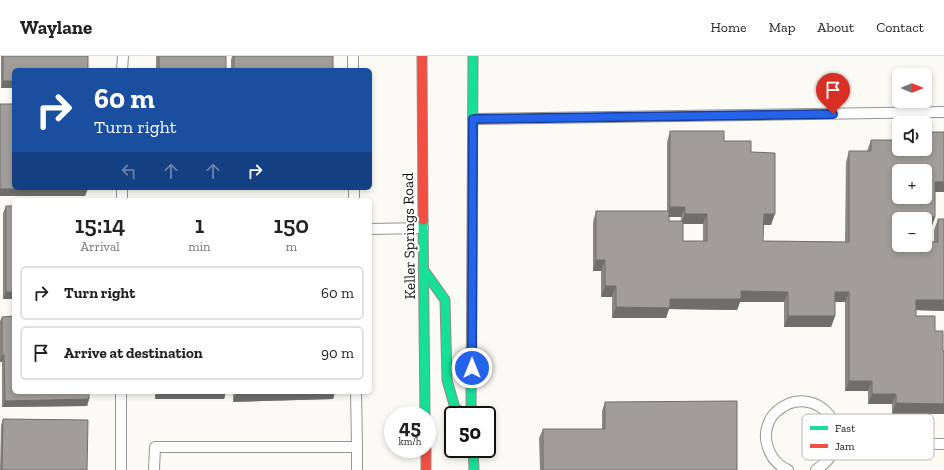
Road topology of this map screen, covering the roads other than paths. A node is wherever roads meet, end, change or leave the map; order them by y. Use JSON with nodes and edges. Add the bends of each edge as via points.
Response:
{"nodes":[{"id":1,"x":122,"y":56,"type":"edge"},
{"id":2,"x":353,"y":56,"type":"edge"},
{"id":3,"x":422,"y":56,"type":"edge"},
{"id":4,"x":473,"y":56,"type":"edge"},
{"id":5,"x":122,"y":68,"type":"edge"},
{"id":6,"x":353,"y":68,"type":"edge"},
{"id":7,"x":944,"y":112,"type":"edge"},
{"id":8,"x":473,"y":119,"type":"junction"},
{"id":9,"x":423,"y":228,"type":"junction"},
{"id":10,"x":372,"y":230,"type":"edge"},
{"id":11,"x":423,"y":269,"type":"junction"},
{"id":12,"x":121,"y":394,"type":"edge"},
{"id":13,"x":356,"y":394,"type":"edge"},
{"id":14,"x":425,"y":406,"type":"edge"},
{"id":15,"x":454,"y":406,"type":"edge"},
{"id":16,"x":471,"y":406,"type":"edge"},
{"id":17,"x":829,"y":414,"type":"edge"},
{"id":18,"x":934,"y":444,"type":"edge"},
{"id":19,"x":944,"y":444,"type":"edge"},
{"id":20,"x":357,"y":447,"type":"junction"},
{"id":21,"x":426,"y":458,"type":"edge"},
{"id":22,"x":473,"y":458,"type":"edge"},
{"id":23,"x":828,"y":460,"type":"edge"},
{"id":24,"x":121,"y":470,"type":"edge"},
{"id":25,"x":154,"y":470,"type":"edge"},
{"id":26,"x":357,"y":470,"type":"edge"},
{"id":27,"x":426,"y":470,"type":"edge"},
{"id":28,"x":474,"y":470,"type":"edge"},
{"id":29,"x":788,"y":470,"type":"edge"},
{"id":30,"x":816,"y":470,"type":"edge"}],
"edges":[{"from":1,"to":5,"type":"lane"},
{"from":2,"to":6,"type":"lane"},
{"from":3,"to":9,"type":"main road","name":"Keller Springs Road"},
{"from":4,"to":8,"type":"main road"},
{"from":7,"to":8,"type":"lane"},
{"from":8,"to":16,"type":"main road"},
{"from":9,"to":10,"type":"lane"},
{"from":9,"to":11,"type":"main road","name":"Keller Springs Road"},
{"from":11,"to":14,"type":"main road","name":"Keller Springs Road"},
{"from":11,"to":15,"type":"main road","via":[[445,300],[446,380]]},
{"from":12,"to":24,"type":"lane"},
{"from":13,"to":20,"type":"lane"},
{"from":17,"to":29,"type":"lane","via":[[816,404],[804,401],[793,402],[773,414],[766,436],[767,448],[773,459]]},
{"from":18,"to":19,"type":"lane"},
{"from":20,"to":25,"type":"lane","via":[[155,447]]},
{"from":20,"to":26,"type":"lane"},
{"from":21,"to":27,"type":"main road"},
{"from":22,"to":28,"type":"main road"},
{"from":23,"to":30,"type":"lane"}]}
